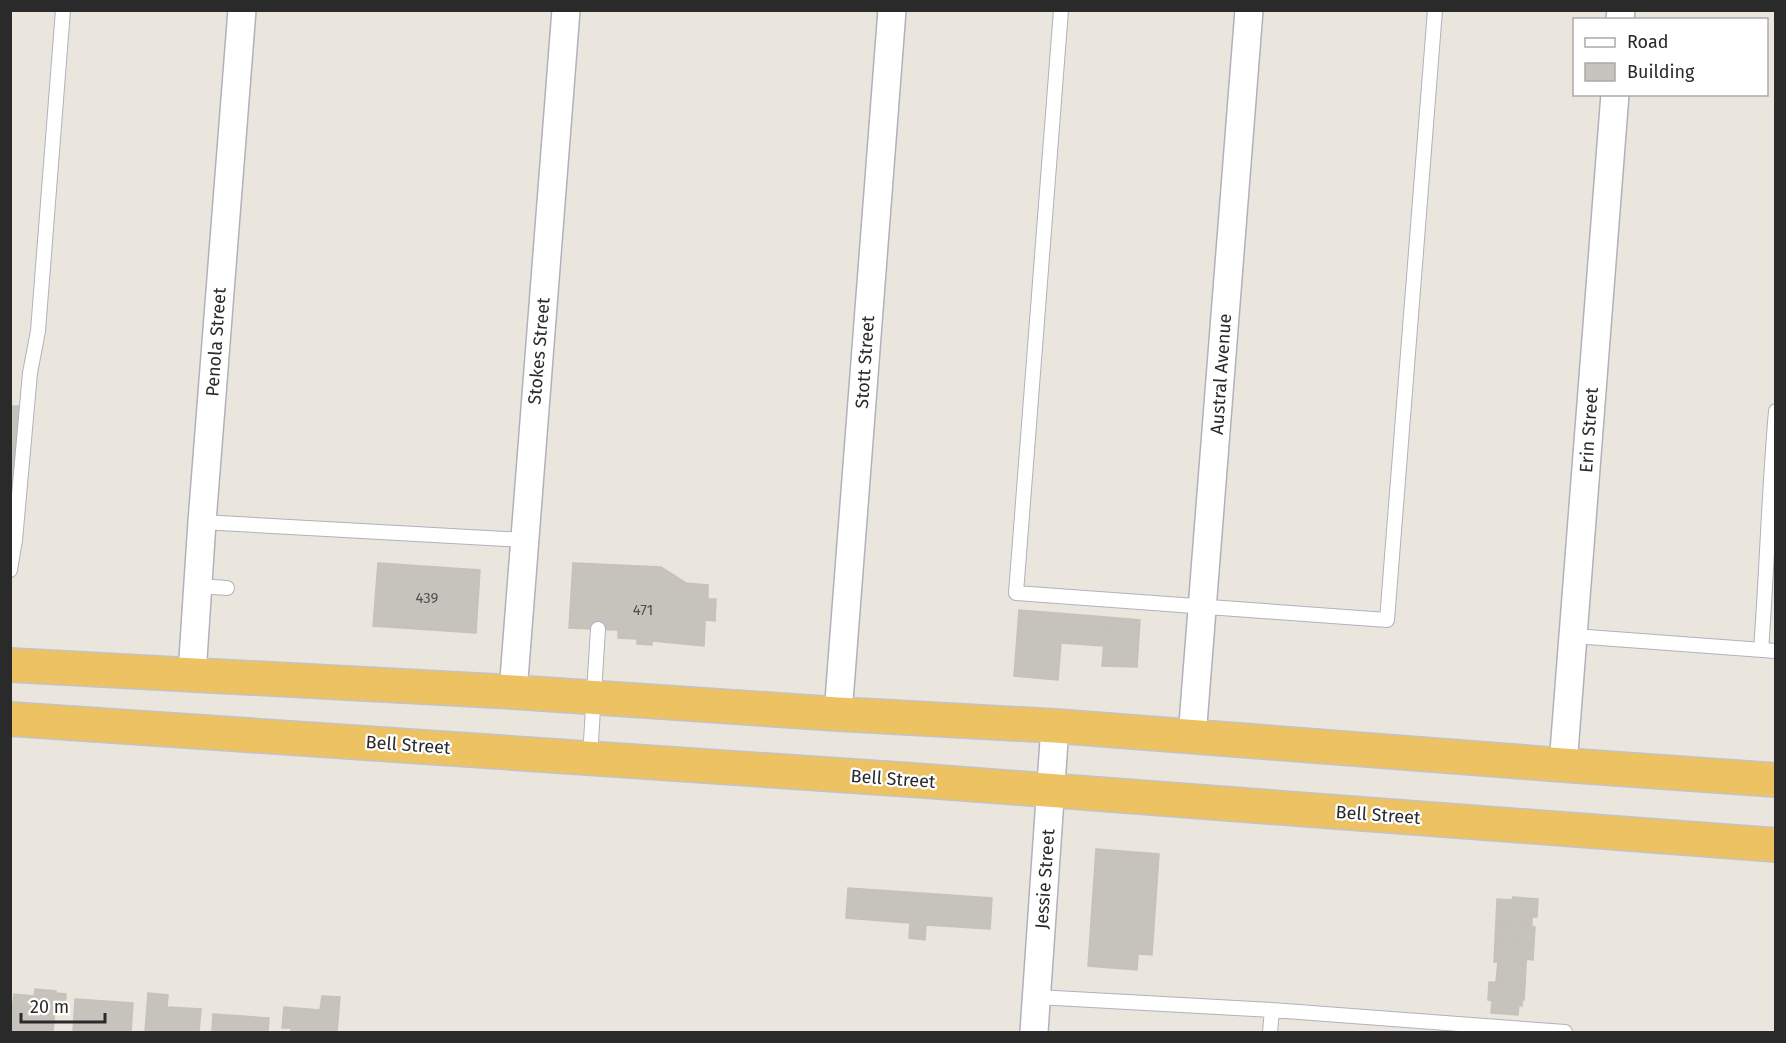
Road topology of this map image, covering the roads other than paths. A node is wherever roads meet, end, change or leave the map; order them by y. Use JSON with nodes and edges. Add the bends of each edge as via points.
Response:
{"nodes":[{"id":1,"x":63,"y":10,"type":"edge"},
{"id":2,"x":242,"y":10,"type":"edge"},
{"id":3,"x":566,"y":10,"type":"edge"},
{"id":4,"x":892,"y":10,"type":"edge"},
{"id":5,"x":1061,"y":10,"type":"edge"},
{"id":6,"x":1249,"y":10,"type":"edge"},
{"id":7,"x":1435,"y":10,"type":"edge"},
{"id":8,"x":1615,"y":96,"type":"edge"},
{"id":9,"x":1776,"y":411,"type":"edge"},
{"id":10,"x":202,"y":522,"type":"junction"},
{"id":11,"x":524,"y":540,"type":"junction"},
{"id":12,"x":10,"y":570,"type":"edge"},
{"id":13,"x":199,"y":586,"type":"junction"},
{"id":14,"x":227,"y":588,"type":"dead end"},
{"id":15,"x":1203,"y":608,"type":"junction"},
{"id":16,"x":598,"y":629,"type":"dead end"},
{"id":17,"x":1574,"y":636,"type":"junction"},
{"id":18,"x":1761,"y":650,"type":"junction"},
{"id":19,"x":1776,"y":651,"type":"edge"},
{"id":20,"x":10,"y":665,"type":"edge"},
{"id":21,"x":192,"y":674,"type":"junction"},
{"id":22,"x":513,"y":692,"type":"junction"},
{"id":23,"x":594,"y":697,"type":"junction"},
{"id":24,"x":838,"y":714,"type":"junction"},
{"id":25,"x":10,"y":719,"type":"edge"},
{"id":26,"x":1055,"y":726,"type":"junction"},
{"id":27,"x":1192,"y":737,"type":"junction"},
{"id":28,"x":590,"y":757,"type":"junction"},
{"id":29,"x":1563,"y":765,"type":"junction"},
{"id":30,"x":1776,"y":780,"type":"edge"},
{"id":31,"x":1050,"y":790,"type":"junction"},
{"id":32,"x":1776,"y":844,"type":"edge"},
{"id":33,"x":1036,"y":997,"type":"junction"},
{"id":34,"x":1272,"y":1010,"type":"junction"},
{"id":35,"x":1034,"y":1032,"type":"edge"},
{"id":36,"x":1270,"y":1032,"type":"edge"},
{"id":37,"x":1566,"y":1032,"type":"edge"}],
"edges":[{"from":1,"to":12,"type":"lane","via":[[38,331],[30,373]]},
{"from":2,"to":10,"type":"street","name":"Penola Street"},
{"from":3,"to":11,"type":"street","name":"Stokes Street"},
{"from":4,"to":24,"type":"street","name":"Stott Street"},
{"from":5,"to":15,"type":"lane","via":[[1016,593]]},
{"from":6,"to":15,"type":"street","name":"Austral Avenue"},
{"from":7,"to":15,"type":"lane","via":[[1387,620]]},
{"from":8,"to":17,"type":"street","name":"Erin Street"},
{"from":9,"to":18,"type":"lane"},
{"from":10,"to":11,"type":"lane"},
{"from":10,"to":13,"type":"street","name":"Penola Street"},
{"from":11,"to":22,"type":"street","name":"Stokes Street"},
{"from":13,"to":14,"type":"lane"},
{"from":13,"to":21,"type":"street","name":"Penola Street"},
{"from":15,"to":27,"type":"street","name":"Austral Avenue"},
{"from":16,"to":23,"type":"lane"},
{"from":17,"to":18,"type":"lane"},
{"from":17,"to":29,"type":"street","name":"Erin Street"},
{"from":18,"to":19,"type":"lane"},
{"from":20,"to":21,"type":"highway"},
{"from":21,"to":22,"type":"highway"},
{"from":22,"to":23,"type":"highway"},
{"from":23,"to":24,"type":"highway"},
{"from":23,"to":28,"type":"lane"},
{"from":24,"to":26,"type":"highway"},
{"from":25,"to":28,"type":"highway","name":"Bell Street"},
{"from":26,"to":27,"type":"highway"},
{"from":26,"to":31,"type":"street","name":"Jessie Street"},
{"from":27,"to":29,"type":"highway"},
{"from":28,"to":31,"type":"highway","name":"Bell Street"},
{"from":29,"to":30,"type":"highway"},
{"from":31,"to":32,"type":"highway","name":"Bell Street"},
{"from":31,"to":33,"type":"street","name":"Jessie Street"},
{"from":33,"to":34,"type":"lane"},
{"from":33,"to":35,"type":"street","name":"Jessie Street"},
{"from":34,"to":36,"type":"lane"},
{"from":34,"to":37,"type":"lane"}]}
